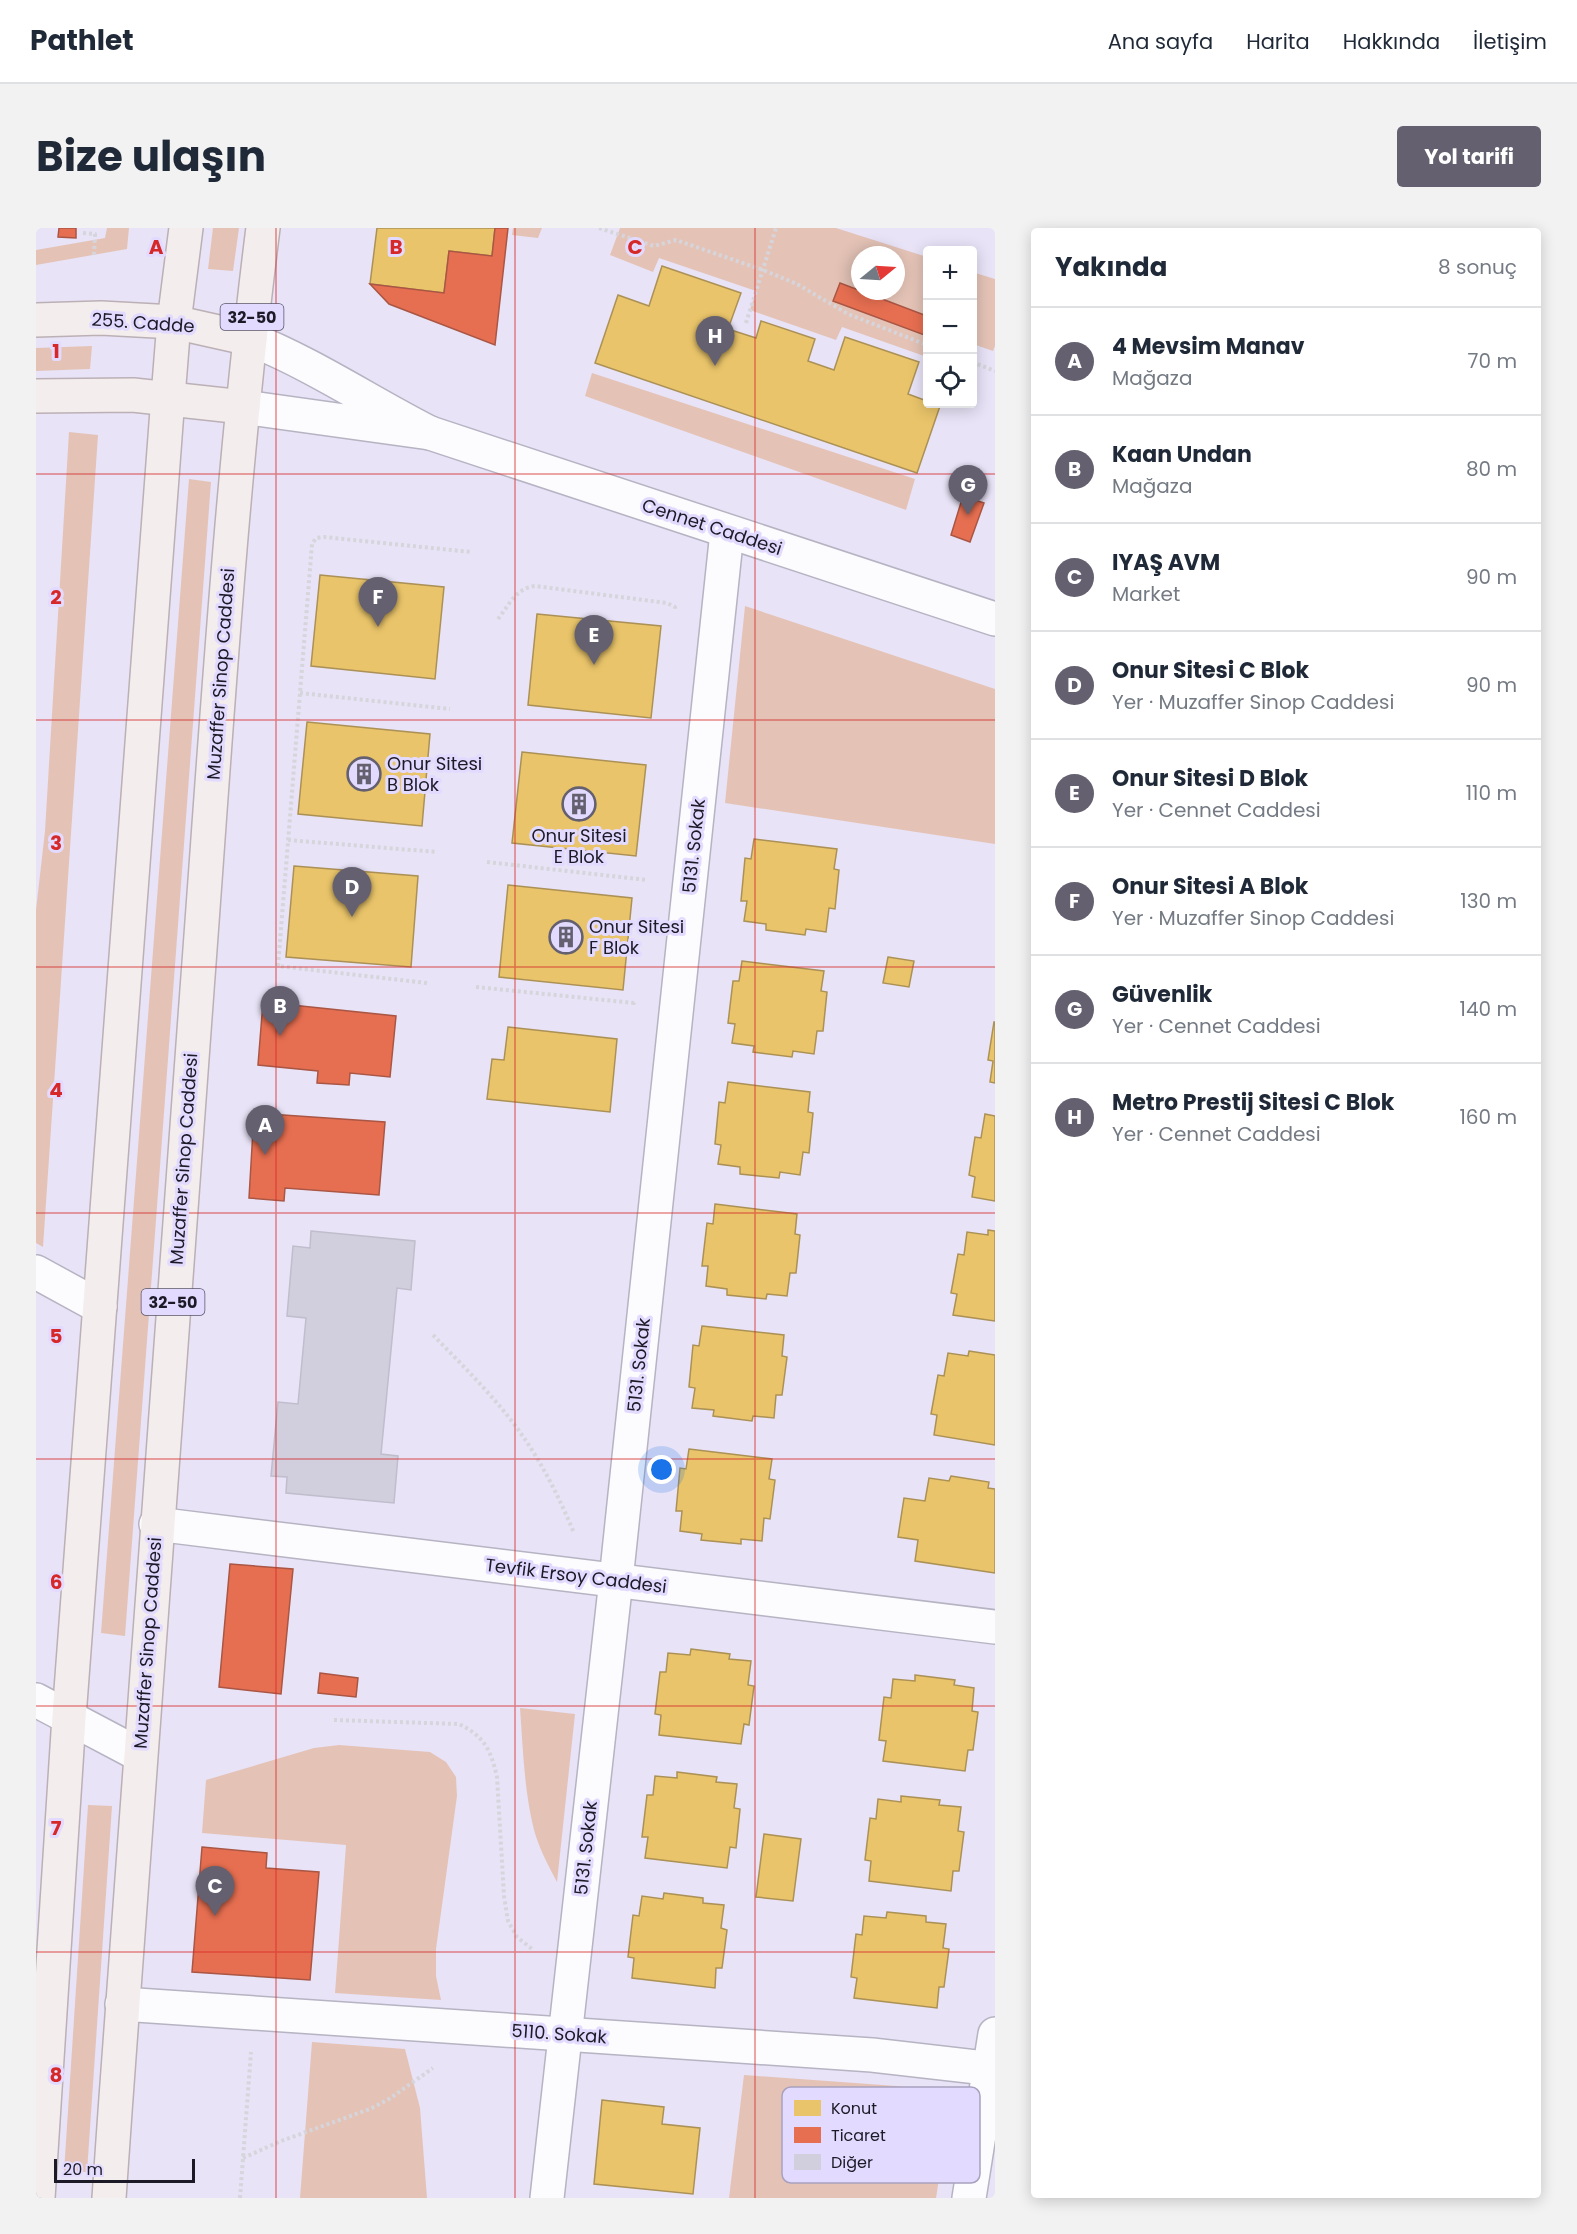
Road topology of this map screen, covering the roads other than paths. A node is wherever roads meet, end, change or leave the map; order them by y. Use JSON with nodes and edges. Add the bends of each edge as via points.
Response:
{"nodes":[{"id":1,"x":186,"y":228,"type":"edge"},
{"id":2,"x":263,"y":228,"type":"edge"},
{"id":3,"x":36,"y":320,"type":"edge"},
{"id":4,"x":174,"y":322,"type":"junction"},
{"id":5,"x":249,"y":339,"type":"junction"},
{"id":6,"x":36,"y":396,"type":"edge"},
{"id":7,"x":168,"y":398,"type":"junction"},
{"id":8,"x":243,"y":407,"type":"junction"},
{"id":9,"x":430,"y":433,"type":"junction"},
{"id":10,"x":727,"y":532,"type":"junction"},
{"id":11,"x":995,"y":619,"type":"edge"},
{"id":12,"x":36,"y":1272,"type":"edge"},
{"id":13,"x":100,"y":1307,"type":"junction"},
{"id":14,"x":156,"y":1524,"type":"junction"},
{"id":15,"x":604,"y":1579,"type":"junction"},
{"id":16,"x":995,"y":1627,"type":"edge"},
{"id":17,"x":36,"y":1700,"type":"edge"},
{"id":18,"x":69,"y":1717,"type":"junction"},
{"id":19,"x":140,"y":1755,"type":"junction"},
{"id":20,"x":122,"y":2004,"type":"junction"},
{"id":21,"x":564,"y":2034,"type":"junction"},
{"id":22,"x":995,"y":2034,"type":"edge"},
{"id":23,"x":992,"y":2068,"type":"edge"},
{"id":24,"x":980,"y":2136,"type":"edge"},
{"id":25,"x":972,"y":2183,"type":"edge"},
{"id":26,"x":38,"y":2198,"type":"edge"},
{"id":27,"x":109,"y":2198,"type":"edge"},
{"id":28,"x":547,"y":2198,"type":"edge"},
{"id":29,"x":969,"y":2198,"type":"edge"}],
"edges":[{"from":1,"to":4,"type":"main road"},
{"from":2,"to":5,"type":"main road","name":"Muzaffer Sinop Caddesi","number":"32-50"},
{"from":3,"to":4,"type":"main road","name":"255. Cadde"},
{"from":4,"to":5,"type":"main road","name":"255. Cadde"},
{"from":4,"to":7,"type":"main road"},
{"from":5,"to":8,"type":"main road","name":"Muzaffer Sinop Caddesi","number":"32-50"},
{"from":5,"to":9,"type":"street","name":"Cennet Caddesi","via":[[310,365]]},
{"from":6,"to":7,"type":"main road","via":[[105,393]]},
{"from":7,"to":8,"type":"main road"},
{"from":7,"to":13,"type":"main road"},
{"from":8,"to":9,"type":"street","name":"Cennet Caddesi"},
{"from":8,"to":14,"type":"main road","name":"Muzaffer Sinop Caddesi","number":"32-50"},
{"from":9,"to":10,"type":"street","name":"Cennet Caddesi"},
{"from":10,"to":11,"type":"street","name":"Cennet Caddesi"},
{"from":10,"to":15,"type":"street","name":"5131. Sokak"},
{"from":12,"to":13,"type":"street"},
{"from":13,"to":18,"type":"main road"},
{"from":14,"to":15,"type":"street","name":"Tevfik Ersoy Caddesi"},
{"from":14,"to":19,"type":"main road","name":"Muzaffer Sinop Caddesi","number":"32-50"},
{"from":15,"to":16,"type":"street","name":"Tevfik Ersoy Caddesi"},
{"from":15,"to":21,"type":"street","name":"5131. Sokak"},
{"from":17,"to":18,"type":"street"},
{"from":18,"to":19,"type":"street"},
{"from":18,"to":26,"type":"main road"},
{"from":19,"to":20,"type":"main road","name":"Muzaffer Sinop Caddesi","number":"32-50"},
{"from":20,"to":21,"type":"street","name":"5110. Sokak"},
{"from":20,"to":27,"type":"main road","name":"Muzaffer Sinop Caddesi","number":"32-50"},
{"from":21,"to":23,"type":"street","name":"5110. Sokak","via":[[872,2055]]},
{"from":21,"to":28,"type":"street","name":"5131. Sokak"},
{"from":22,"to":23,"type":"street"},
{"from":23,"to":24,"type":"street"},
{"from":25,"to":29,"type":"street"}]}
